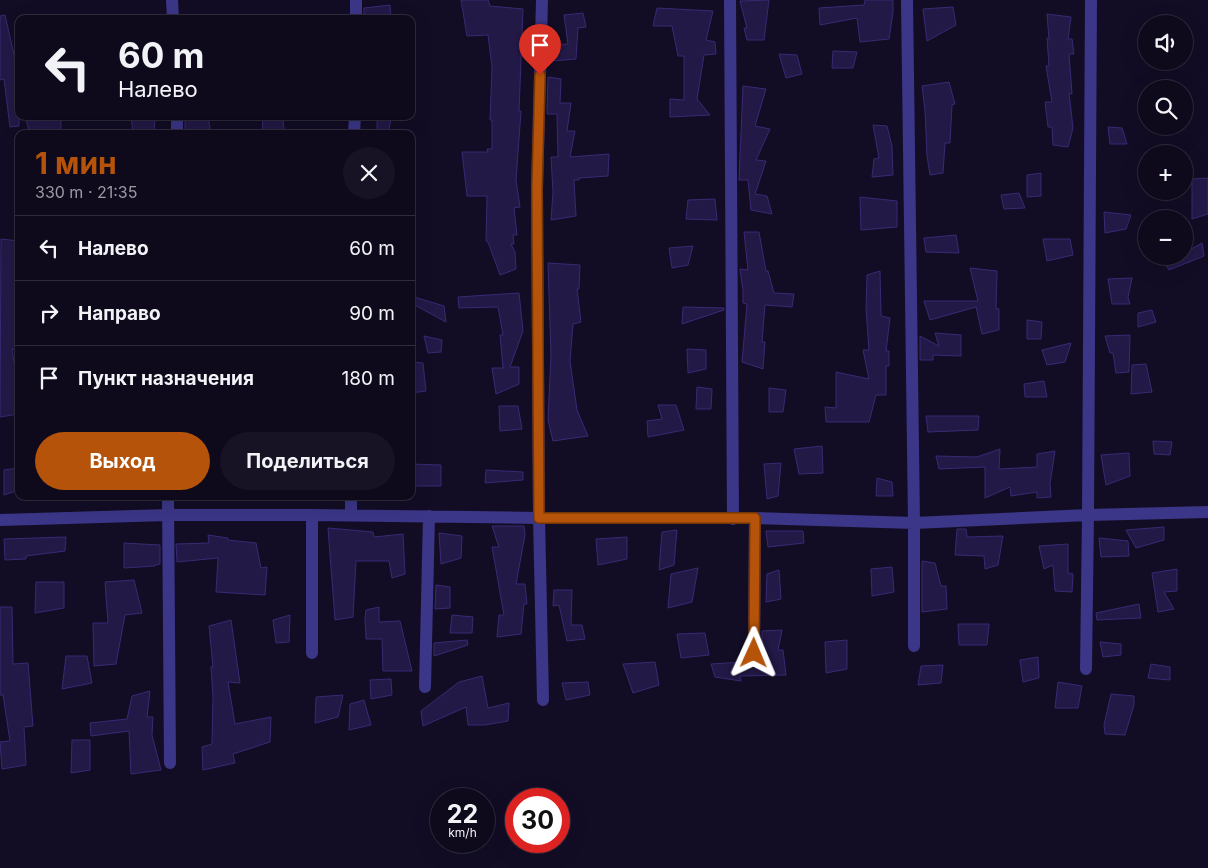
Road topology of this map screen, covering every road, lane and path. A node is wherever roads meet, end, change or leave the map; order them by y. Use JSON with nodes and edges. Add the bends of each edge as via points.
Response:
{"nodes":[{"id":1,"x":172,"y":0,"type":"edge"},
{"id":2,"x":356,"y":0,"type":"edge"},
{"id":3,"x":542,"y":0,"type":"edge"},
{"id":4,"x":730,"y":0,"type":"edge"},
{"id":5,"x":907,"y":0,"type":"edge"},
{"id":6,"x":1091,"y":0,"type":"edge"},
{"id":7,"x":173,"y":15,"type":"edge"},
{"id":8,"x":356,"y":15,"type":"edge"},
{"id":9,"x":168,"y":500,"type":"edge"},
{"id":10,"x":351,"y":500,"type":"edge"},
{"id":11,"x":1208,"y":512,"type":"edge"},
{"id":12,"x":168,"y":515,"type":"junction"},
{"id":13,"x":312,"y":515,"type":"junction"},
{"id":14,"x":351,"y":515,"type":"junction"},
{"id":15,"x":1088,"y":515,"type":"junction"},
{"id":16,"x":429,"y":516,"type":"junction"},
{"id":17,"x":539,"y":518,"type":"junction"},
{"id":18,"x":755,"y":518,"type":"junction"},
{"id":19,"x":733,"y":519,"type":"junction"},
{"id":20,"x":0,"y":520,"type":"edge"},
{"id":21,"x":914,"y":523,"type":"junction"},
{"id":22,"x":914,"y":646,"type":"dead end"},
{"id":23,"x":312,"y":653,"type":"dead end"},
{"id":24,"x":754,"y":653,"type":"dead end"},
{"id":25,"x":1086,"y":669,"type":"dead end"},
{"id":26,"x":425,"y":687,"type":"dead end"},
{"id":27,"x":543,"y":700,"type":"dead end"},
{"id":28,"x":170,"y":763,"type":"dead end"}],
"edges":[{"from":1,"to":7,"type":"street"},
{"from":2,"to":8,"type":"street"},
{"from":3,"to":17,"type":"street","via":[[537,188]]},
{"from":4,"to":19,"type":"street"},
{"from":5,"to":21,"type":"street"},
{"from":6,"to":15,"type":"street"},
{"from":9,"to":12,"type":"street"},
{"from":10,"to":14,"type":"street"},
{"from":11,"to":15,"type":"street"},
{"from":12,"to":13,"type":"street"},
{"from":12,"to":20,"type":"street"},
{"from":12,"to":28,"type":"street"},
{"from":13,"to":14,"type":"street"},
{"from":13,"to":23,"type":"street"},
{"from":14,"to":16,"type":"street"},
{"from":15,"to":21,"type":"street"},
{"from":15,"to":25,"type":"street"},
{"from":16,"to":17,"type":"street"},
{"from":16,"to":26,"type":"street"},
{"from":17,"to":19,"type":"street"},
{"from":17,"to":27,"type":"street"},
{"from":18,"to":19,"type":"street"},
{"from":18,"to":21,"type":"street"},
{"from":18,"to":24,"type":"street"},
{"from":21,"to":22,"type":"street"}]}
